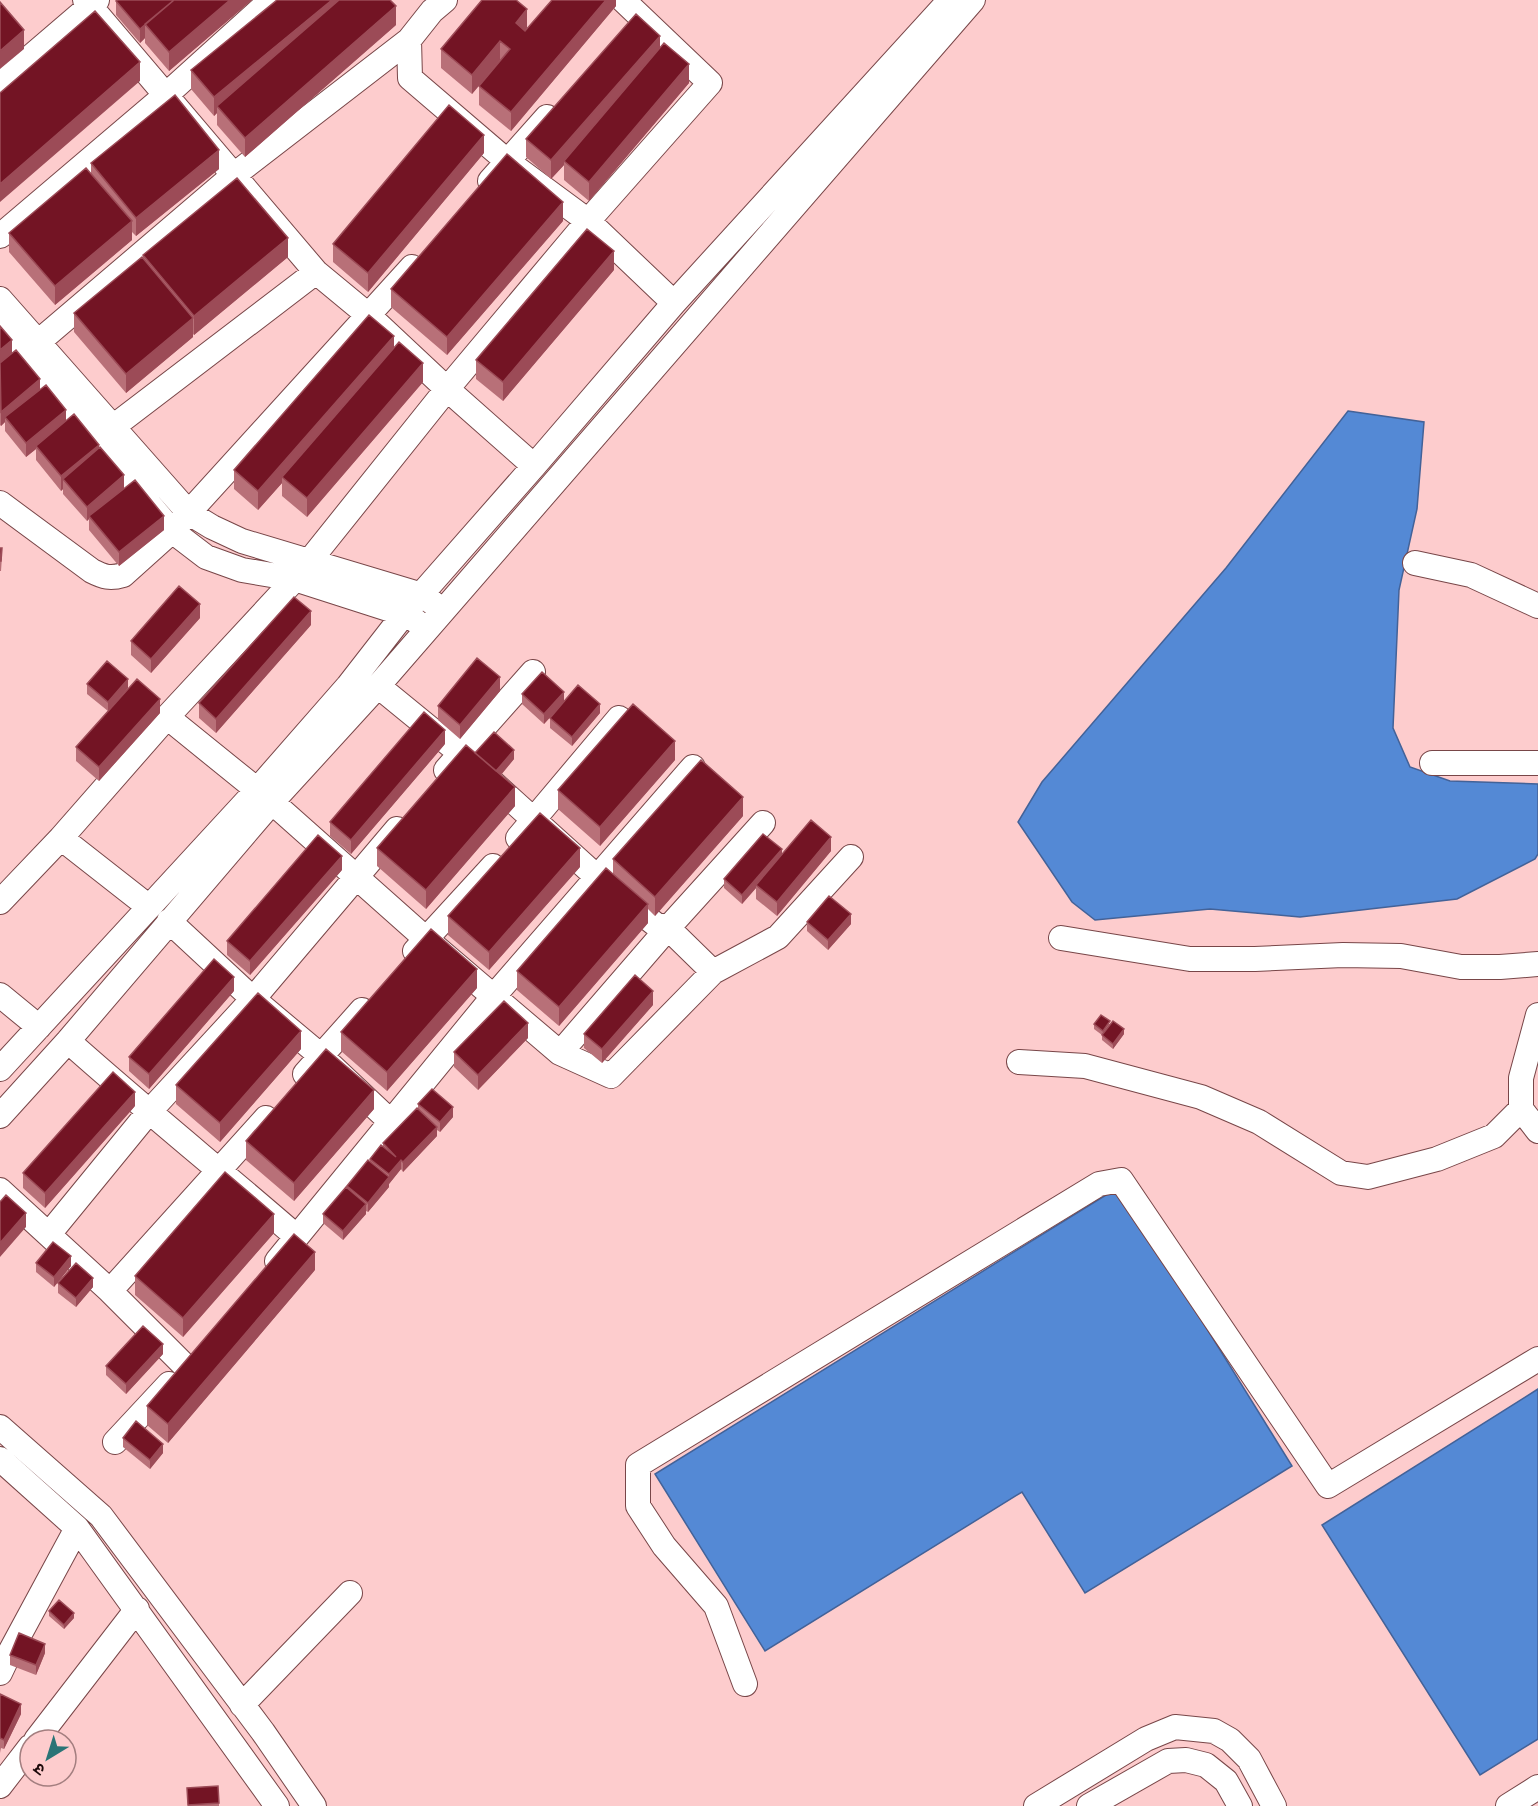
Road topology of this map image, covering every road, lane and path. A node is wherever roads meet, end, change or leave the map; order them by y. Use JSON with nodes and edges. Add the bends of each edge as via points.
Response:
{"nodes":[{"id":1,"x":271,"y":0,"type":"edge"},
{"id":2,"x":445,"y":0,"type":"edge"},
{"id":3,"x":950,"y":0,"type":"edge"},
{"id":4,"x":973,"y":0,"type":"edge"},
{"id":5,"x":91,"y":2,"type":"edge"},
{"id":6,"x":628,"y":15,"type":"edge"},
{"id":7,"x":409,"y":40,"type":"junction"},
{"id":8,"x":0,"y":83,"type":"edge"},
{"id":9,"x":166,"y":95,"type":"junction"},
{"id":10,"x":561,"y":100,"type":"edge"},
{"id":11,"x":508,"y":162,"type":"junction"},
{"id":12,"x":234,"y":175,"type":"junction"},
{"id":13,"x":477,"y":196,"type":"edge"},
{"id":14,"x":588,"y":221,"type":"junction"},
{"id":15,"x":0,"y":236,"type":"edge"},
{"id":16,"x":430,"y":247,"type":"edge"},
{"id":17,"x":316,"y":272,"type":"junction"},
{"id":18,"x":0,"y":299,"type":"edge"},
{"id":19,"x":674,"y":303,"type":"junction"},
{"id":20,"x":368,"y":315,"type":"junction"},
{"id":21,"x":0,"y":329,"type":"edge"},
{"id":22,"x":30,"y":348,"type":"junction"},
{"id":23,"x":447,"y":389,"type":"junction"},
{"id":24,"x":106,"y":441,"type":"junction"},
{"id":25,"x":534,"y":466,"type":"junction"},
{"id":26,"x":0,"y":503,"type":"edge"},
{"id":27,"x":189,"y":513,"type":"junction"},
{"id":28,"x":172,"y":531,"type":"junction"},
{"id":29,"x":1415,"y":563,"type":"dead end"},
{"id":30,"x":302,"y":570,"type":"junction"},
{"id":31,"x":422,"y":595,"type":"junction"},
{"id":32,"x":1538,"y":606,"type":"edge"},
{"id":33,"x":444,"y":610,"type":"junction"},
{"id":34,"x":404,"y":614,"type":"junction"},
{"id":35,"x":428,"y":628,"type":"junction"},
{"id":36,"x":533,"y":672,"type":"dead end"},
{"id":37,"x":378,"y":686,"type":"junction"},
{"id":38,"x":167,"y":717,"type":"junction"},
{"id":39,"x":619,"y":718,"type":"edge"},
{"id":40,"x":460,"y":753,"type":"junction"},
{"id":41,"x":1432,"y":763,"type":"dead end"},
{"id":42,"x":1538,"y":763,"type":"edge"},
{"id":43,"x":693,"y":767,"type":"edge"},
{"id":44,"x":430,"y":788,"type":"edge"},
{"id":45,"x":265,"y":796,"type":"junction"},
{"id":46,"x":408,"y":815,"type":"edge"},
{"id":47,"x":534,"y":820,"type":"junction"},
{"id":48,"x":763,"y":823,"type":"dead end"},
{"id":49,"x":61,"y":838,"type":"junction"},
{"id":50,"x":851,"y":857,"type":"dead end"},
{"id":51,"x":357,"y":877,"type":"junction"},
{"id":52,"x":598,"y":878,"type":"junction"},
{"id":53,"x":0,"y":902,"type":"edge"},
{"id":54,"x":149,"y":907,"type":"junction"},
{"id":55,"x":169,"y":921,"type":"junction"},
{"id":56,"x":668,"y":928,"type":"junction"},
{"id":57,"x":1061,"y":938,"type":"dead end"},
{"id":58,"x":426,"y":939,"type":"junction"},
{"id":59,"x":404,"y":964,"type":"edge"},
{"id":60,"x":1538,"y":964,"type":"edge"},
{"id":61,"x":713,"y":972,"type":"junction"},
{"id":62,"x":0,"y":995,"type":"edge"},
{"id":63,"x":374,"y":998,"type":"edge"},
{"id":64,"x":494,"y":998,"type":"junction"},
{"id":65,"x":253,"y":999,"type":"junction"},
{"id":66,"x":1538,"y":1015,"type":"edge"},
{"id":67,"x":39,"y":1028,"type":"junction"},
{"id":68,"x":68,"y":1041,"type":"junction"},
{"id":69,"x":560,"y":1053,"type":"junction"},
{"id":70,"x":321,"y":1056,"type":"junction"},
{"id":71,"x":1019,"y":1062,"type":"dead end"},
{"id":72,"x":0,"y":1069,"type":"edge"},
{"id":73,"x":1521,"y":1109,"type":"junction"},
{"id":74,"x":148,"y":1113,"type":"junction"},
{"id":75,"x":0,"y":1116,"type":"edge"},
{"id":76,"x":391,"y":1122,"type":"junction"},
{"id":77,"x":1538,"y":1131,"type":"edge"},
{"id":78,"x":221,"y":1171,"type":"junction"},
{"id":79,"x":0,"y":1190,"type":"edge"},
{"id":80,"x":49,"y":1234,"type":"junction"},
{"id":81,"x":297,"y":1237,"type":"junction"},
{"id":82,"x":260,"y":1280,"type":"edge"},
{"id":83,"x":110,"y":1292,"type":"junction"},
{"id":84,"x":1538,"y":1359,"type":"edge"},
{"id":85,"x":0,"y":1427,"type":"edge"},
{"id":86,"x":116,"y":1442,"type":"dead end"},
{"id":87,"x":0,"y":1459,"type":"edge"},
{"id":88,"x":77,"y":1528,"type":"junction"},
{"id":89,"x":350,"y":1593,"type":"dead end"},
{"id":90,"x":137,"y":1609,"type":"junction"},
{"id":91,"x":0,"y":1673,"type":"edge"},
{"id":92,"x":746,"y":1684,"type":"dead end"},
{"id":93,"x":242,"y":1705,"type":"junction"},
{"id":94,"x":45,"y":1728,"type":"edge"},
{"id":95,"x":1188,"y":1729,"type":"junction"},
{"id":96,"x":1186,"y":1760,"type":"junction"},
{"id":97,"x":18,"y":1763,"type":"edge"},
{"id":98,"x":0,"y":1786,"type":"edge"},
{"id":99,"x":1538,"y":1787,"type":"edge"},
{"id":100,"x":277,"y":1806,"type":"edge"},
{"id":101,"x":315,"y":1806,"type":"edge"},
{"id":102,"x":1036,"y":1806,"type":"edge"},
{"id":103,"x":1089,"y":1806,"type":"edge"},
{"id":104,"x":1240,"y":1806,"type":"edge"},
{"id":105,"x":1274,"y":1806,"type":"edge"},
{"id":106,"x":1508,"y":1806,"type":"edge"}],
"edges":[{"from":1,"to":9,"type":"street"},
{"from":2,"to":7,"type":"street"},
{"from":3,"to":19,"type":"street"},
{"from":4,"to":33,"type":"street"},
{"from":5,"to":8,"type":"street"},
{"from":5,"to":9,"type":"street"},
{"from":6,"to":14,"type":"street","via":[[710,83]]},
{"from":7,"to":11,"type":"street","via":[[410,78]]},
{"from":7,"to":12,"type":"street"},
{"from":9,"to":12,"type":"street"},
{"from":9,"to":15,"type":"street"},
{"from":10,"to":11,"type":"street"},
{"from":11,"to":13,"type":"street"},
{"from":11,"to":14,"type":"street"},
{"from":12,"to":17,"type":"street"},
{"from":12,"to":22,"type":"street"},
{"from":14,"to":19,"type":"street"},
{"from":14,"to":23,"type":"street"},
{"from":16,"to":20,"type":"street"},
{"from":17,"to":20,"type":"street"},
{"from":17,"to":24,"type":"street"},
{"from":18,"to":22,"type":"street"},
{"from":19,"to":25,"type":"street"},
{"from":20,"to":23,"type":"street"},
{"from":20,"to":27,"type":"street"},
{"from":21,"to":22,"type":"street"},
{"from":22,"to":24,"type":"street"},
{"from":23,"to":25,"type":"street"},
{"from":23,"to":30,"type":"street"},
{"from":24,"to":27,"type":"street"},
{"from":24,"to":28,"type":"street"},
{"from":25,"to":31,"type":"street"},
{"from":26,"to":28,"type":"street","via":[[104,578],[123,575]]},
{"from":27,"to":28,"type":"street"},
{"from":27,"to":30,"type":"street"},
{"from":28,"to":30,"type":"street","via":[[206,557],[242,570]]},
{"from":29,"to":32,"type":"street","via":[[1471,575]]},
{"from":30,"to":31,"type":"street"},
{"from":30,"to":34,"type":"street"},
{"from":30,"to":38,"type":"street"},
{"from":31,"to":33,"type":"street"},
{"from":31,"to":34,"type":"street"},
{"from":33,"to":35,"type":"street"},
{"from":34,"to":35,"type":"street"},
{"from":34,"to":45,"type":"street"},
{"from":35,"to":37,"type":"street"},
{"from":36,"to":40,"type":"street"},
{"from":37,"to":40,"type":"street"},
{"from":37,"to":45,"type":"street"},
{"from":38,"to":45,"type":"street"},
{"from":38,"to":49,"type":"street"},
{"from":39,"to":47,"type":"street"},
{"from":40,"to":44,"type":"street"},
{"from":40,"to":47,"type":"street"},
{"from":41,"to":42,"type":"street"},
{"from":43,"to":52,"type":"street"},
{"from":45,"to":51,"type":"street"},
{"from":45,"to":54,"type":"street"},
{"from":45,"to":55,"type":"street"},
{"from":46,"to":51,"type":"street"},
{"from":47,"to":52,"type":"street"},
{"from":47,"to":58,"type":"street"},
{"from":48,"to":56,"type":"street"},
{"from":49,"to":53,"type":"street"},
{"from":49,"to":54,"type":"street"},
{"from":50,"to":61,"type":"street","via":[[778,937]]},
{"from":51,"to":58,"type":"street"},
{"from":51,"to":65,"type":"street"},
{"from":52,"to":56,"type":"street","via":[[656,924]]},
{"from":52,"to":64,"type":"street"},
{"from":54,"to":67,"type":"street"},
{"from":55,"to":65,"type":"street"},
{"from":55,"to":68,"type":"street"},
{"from":56,"to":61,"type":"street"},
{"from":56,"to":69,"type":"street"},
{"from":57,"to":60,"type":"street","via":[[1190,959],[1354,955],[1401,956],[1461,967]]},
{"from":58,"to":59,"type":"street"},
{"from":58,"to":64,"type":"street"},
{"from":61,"to":69,"type":"street","via":[[611,1076]]},
{"from":62,"to":67,"type":"street"},
{"from":63,"to":70,"type":"street"},
{"from":64,"to":69,"type":"street"},
{"from":64,"to":76,"type":"street"},
{"from":65,"to":70,"type":"street"},
{"from":65,"to":74,"type":"street"},
{"from":66,"to":73,"type":"street","via":[[1521,1078]]},
{"from":67,"to":72,"type":"street"},
{"from":68,"to":74,"type":"street"},
{"from":68,"to":75,"type":"street"},
{"from":70,"to":76,"type":"street"},
{"from":70,"to":78,"type":"street"},
{"from":71,"to":73,"type":"street","via":[[1085,1066],[1201,1097],[1259,1122],[1341,1173],[1368,1177],[1437,1159],[1494,1136]]},
{"from":73,"to":77,"type":"street"},
{"from":74,"to":78,"type":"street"},
{"from":74,"to":80,"type":"street"},
{"from":76,"to":81,"type":"street"},
{"from":78,"to":81,"type":"street"},
{"from":78,"to":83,"type":"street"},
{"from":79,"to":80,"type":"street"},
{"from":80,"to":83,"type":"street"},
{"from":81,"to":82,"type":"street"},
{"from":83,"to":86,"type":"street","via":[[193,1358]]},
{"from":84,"to":92,"type":"street","via":[[1328,1486],[1121,1180],[1099,1184],[638,1466],[638,1506],[664,1546],[716,1606]]},
{"from":85,"to":93,"type":"street","via":[[101,1516]]},
{"from":87,"to":88,"type":"street"},
{"from":88,"to":90,"type":"street"},
{"from":88,"to":91,"type":"street"},
{"from":89,"to":93,"type":"street"},
{"from":90,"to":94,"type":"street"},
{"from":90,"to":100,"type":"street"},
{"from":93,"to":101,"type":"street"},
{"from":95,"to":96,"type":"street"},
{"from":95,"to":102,"type":"street","via":[[1174,1727],[1146,1739]]},
{"from":95,"to":105,"type":"street","via":[[1214,1731],[1230,1740],[1249,1759]]},
{"from":96,"to":103,"type":"street","via":[[1168,1761]]},
{"from":96,"to":104,"type":"street","via":[[1206,1765],[1226,1781]]},
{"from":97,"to":98,"type":"street"},
{"from":99,"to":106,"type":"street"}]}
